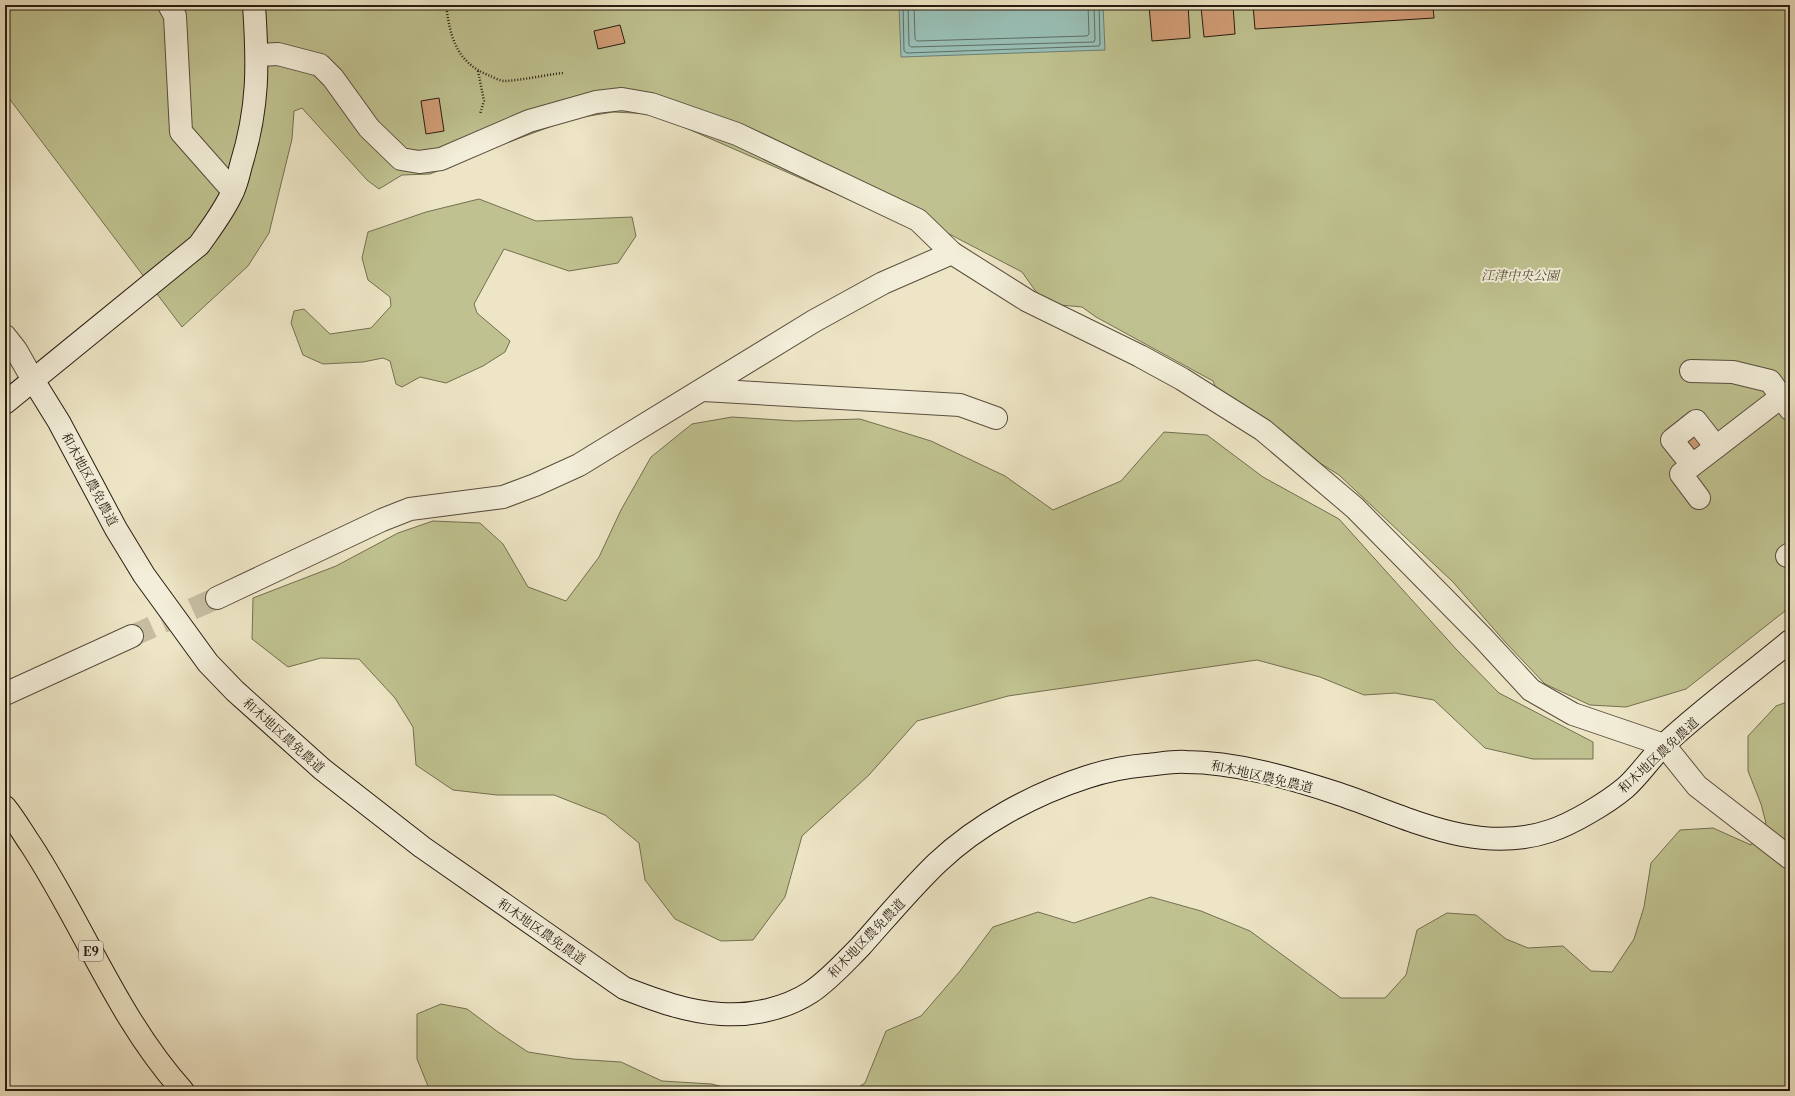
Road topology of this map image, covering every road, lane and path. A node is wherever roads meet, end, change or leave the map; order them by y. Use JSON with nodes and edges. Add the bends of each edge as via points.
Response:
{"nodes":[{"id":1,"x":169,"y":5,"type":"edge"},
{"id":2,"x":254,"y":5,"type":"edge"},
{"id":3,"x":446,"y":5,"type":"edge"},
{"id":4,"x":258,"y":55,"type":"junction"},
{"id":5,"x":478,"y":71,"type":"junction"},
{"id":6,"x":563,"y":73,"type":"dead end"},
{"id":7,"x":463,"y":149,"type":"junction"},
{"id":8,"x":233,"y":191,"type":"junction"},
{"id":9,"x":952,"y":253,"type":"junction"},
{"id":10,"x":5,"y":336,"type":"edge"},
{"id":11,"x":1691,"y":371,"type":"dead end"},
{"id":12,"x":33,"y":380,"type":"junction"},
{"id":13,"x":703,"y":390,"type":"junction"},
{"id":14,"x":5,"y":403,"type":"edge"},
{"id":15,"x":1785,"y":403,"type":"edge"},
{"id":16,"x":996,"y":418,"type":"dead end"},
{"id":17,"x":1716,"y":447,"type":"junction"},
{"id":18,"x":1692,"y":465,"type":"junction"},
{"id":19,"x":1699,"y":498,"type":"dead end"},
{"id":20,"x":217,"y":598,"type":"tunnel mouth"},
{"id":21,"x":132,"y":636,"type":"tunnel mouth"},
{"id":22,"x":1790,"y":641,"type":"edge"},
{"id":23,"x":5,"y":694,"type":"edge"},
{"id":24,"x":1664,"y":745,"type":"junction"},
{"id":25,"x":5,"y":807,"type":"edge"},
{"id":26,"x":1790,"y":858,"type":"edge"},
{"id":27,"x":183,"y":1091,"type":"edge"}],
"edges":[{"from":1,"to":8,"type":"street","via":[[175,16],[181,132]]},
{"from":2,"to":4,"type":"street"},
{"from":3,"to":5,"type":"path","via":[[452,39],[466,60]]},
{"from":4,"to":7,"type":"street","via":[[278,54],[320,65],[333,78],[369,128],[401,159],[419,162],[441,159]]},
{"from":4,"to":8,"type":"street","via":[[257,86],[249,140]]},
{"from":5,"to":6,"type":"path","via":[[504,81]]},
{"from":5,"to":7,"type":"path","via":[[484,101],[478,117],[463,138]]},
{"from":7,"to":9,"type":"street","via":[[529,121],[596,102],[622,99],[651,104],[737,134],[918,220]]},
{"from":8,"to":12,"type":"street","via":[[199,245]]},
{"from":9,"to":13,"type":"street","via":[[883,283],[814,321]]},
{"from":9,"to":24,"type":"street","via":[[1028,301],[1106,338],[1182,379],[1263,430],[1355,508],[1531,690],[1573,714]]},
{"from":10,"to":12,"type":"street","name":"和木地区農免農道"},
{"from":11,"to":15,"type":"street","via":[[1733,372],[1770,381]]},
{"from":12,"to":14,"type":"street"},
{"from":12,"to":24,"type":"street","name":"和木地区農免農道","via":[[144,575],[208,663],[235,691],[322,769],[422,847],[624,988],[686,1009],[720,1014],[752,1014],[780,1006],[810,993],[836,972],[938,862],[962,843],[1008,812],[1047,791],[1110,769],[1185,761],[1220,764],[1281,777],[1456,834],[1488,839],[1521,839],[1552,830],[1586,814],[1625,788]]},
{"from":13,"to":16,"type":"street","via":[[960,405]]},
{"from":13,"to":20,"type":"street","via":[[579,465],[535,485],[503,497],[410,509]]},
{"from":15,"to":17,"type":"street"},
{"from":17,"to":18,"type":"street"},
{"from":17,"to":18,"type":"street","via":[[1696,421],[1672,440]]},
{"from":18,"to":19,"type":"street","via":[[1682,474]]},
{"from":21,"to":23,"type":"street"},
{"from":22,"to":24,"type":"street","name":"和木地区農免農道"},
{"from":24,"to":26,"type":"street","via":[[1697,786]]},
{"from":25,"to":27,"type":"highway","number":"E9","via":[[48,872],[137,1032]]}]}
